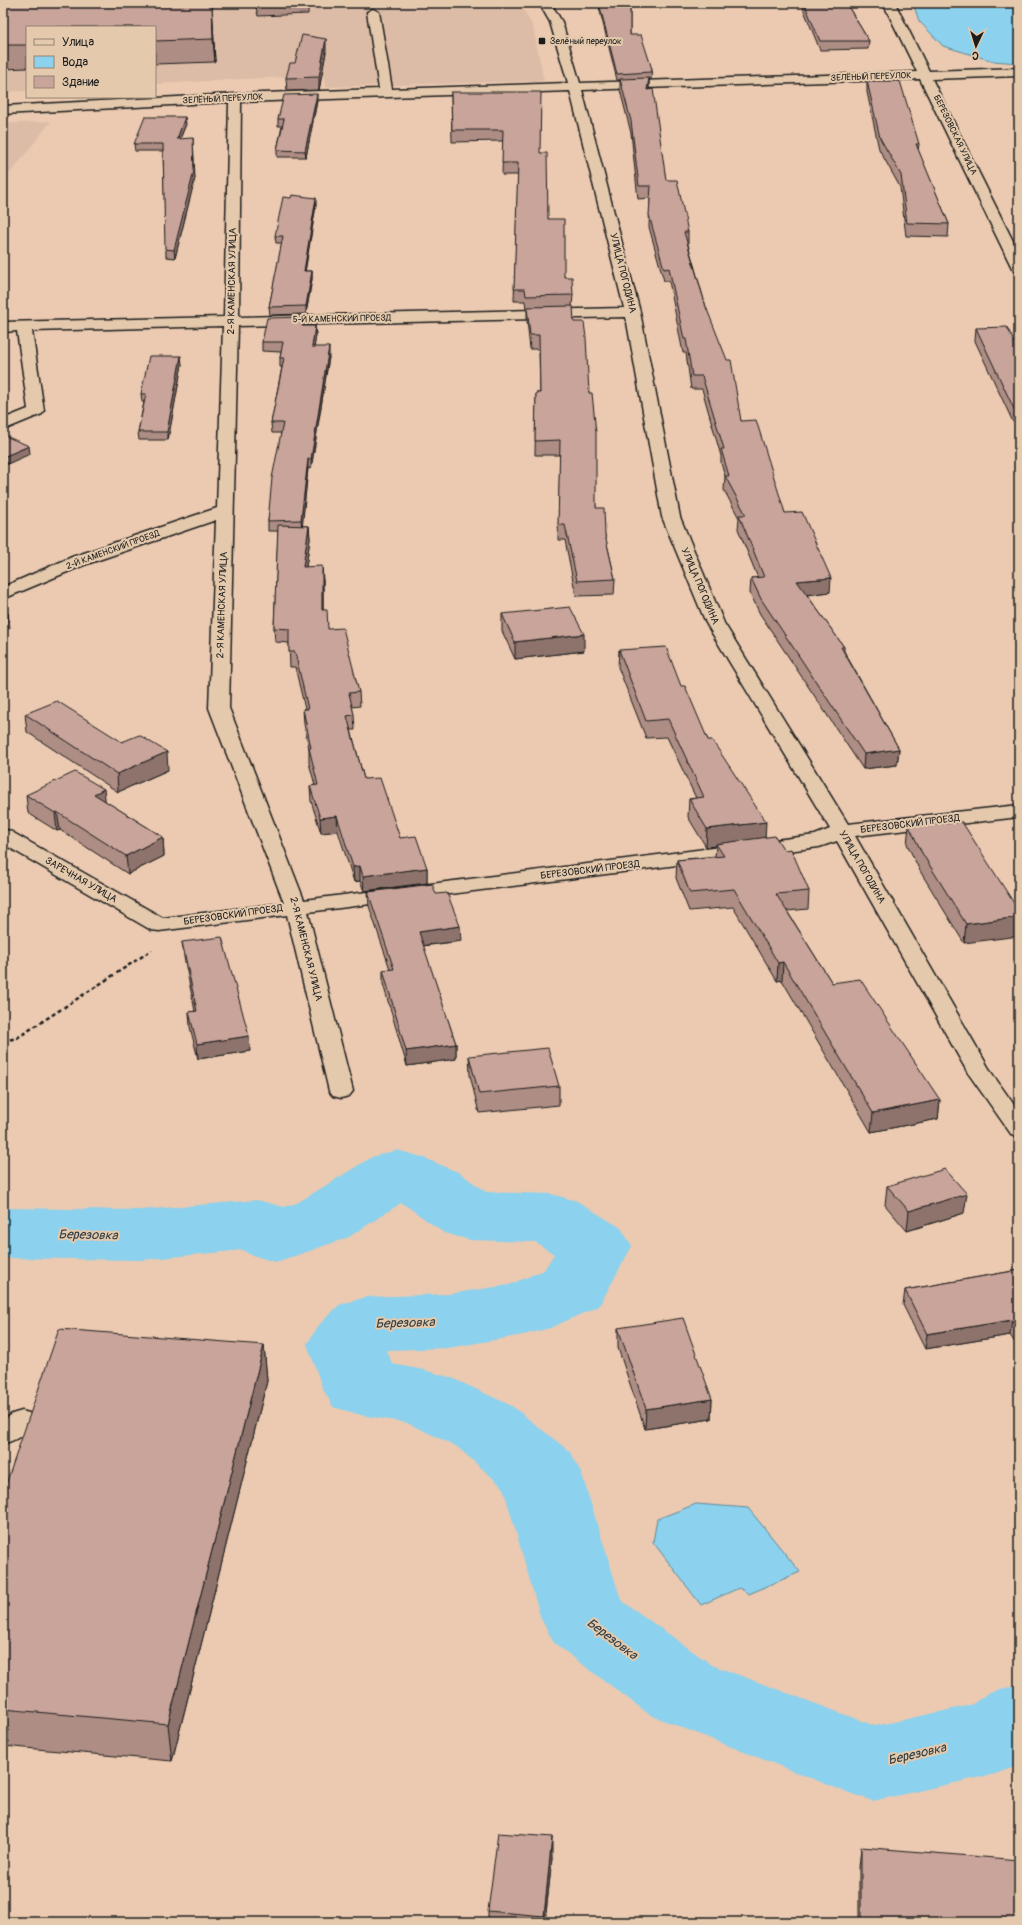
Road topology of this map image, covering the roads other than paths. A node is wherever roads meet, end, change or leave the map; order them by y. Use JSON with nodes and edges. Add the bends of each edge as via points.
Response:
{"nodes":[{"id":1,"x":545,"y":3,"type":"edge"},
{"id":2,"x":890,"y":3,"type":"edge"},
{"id":3,"x":373,"y":12,"type":"dead end"},
{"id":4,"x":1019,"y":72,"type":"edge"},
{"id":5,"x":926,"y":75,"type":"junction"},
{"id":6,"x":575,"y":86,"type":"junction"},
{"id":7,"x":386,"y":93,"type":"junction"},
{"id":8,"x":235,"y":98,"type":"junction"},
{"id":9,"x":3,"y":110,"type":"edge"},
{"id":10,"x":1019,"y":268,"type":"edge"},
{"id":11,"x":633,"y":312,"type":"junction"},
{"id":12,"x":231,"y":321,"type":"junction"},
{"id":13,"x":24,"y":326,"type":"junction"},
{"id":14,"x":3,"y":327,"type":"edge"},
{"id":15,"x":3,"y":425,"type":"edge"},
{"id":16,"x":225,"y":511,"type":"junction"},
{"id":17,"x":3,"y":594,"type":"edge"},
{"id":18,"x":1019,"y":811,"type":"edge"},
{"id":19,"x":842,"y":831,"type":"junction"},
{"id":20,"x":3,"y":835,"type":"edge"},
{"id":21,"x":296,"y":907,"type":"junction"},
{"id":22,"x":159,"y":925,"type":"joint"},
{"id":23,"x":341,"y":1091,"type":"dead end"},
{"id":24,"x":1019,"y":1129,"type":"edge"}],
"edges":[{"from":1,"to":6,"type":"street","name":"УЛИЦА ПОГОДИНА","via":[[556,22]]},
{"from":2,"to":5,"type":"street","name":"БЕРЕЗОВСКАЯ УЛИЦА"},
{"from":3,"to":7,"type":"street"},
{"from":4,"to":5,"type":"street","name":"ЗЕЛЁНЫЙ ПЕРЕУЛОК"},
{"from":5,"to":6,"type":"street","name":"ЗЕЛЁНЫЙ ПЕРЕУЛОК"},
{"from":5,"to":10,"type":"street","name":"БЕРЕЗОВСКАЯ УЛИЦА"},
{"from":6,"to":7,"type":"street","name":"ЗЕЛЁНЫЙ ПЕРЕУЛОК"},
{"from":6,"to":11,"type":"street","name":"УЛИЦА ПОГОДИНА"},
{"from":7,"to":8,"type":"street","name":"ЗЕЛЁНЫЙ ПЕРЕУЛОК"},
{"from":8,"to":9,"type":"street","name":"ЗЕЛЁНЫЙ ПЕРЕУЛОК"},
{"from":8,"to":12,"type":"street","name":"2-Я КАМЕНСКАЯ УЛИЦА"},
{"from":11,"to":12,"type":"street","name":"5-Й КАМЕНСКИЙ ПРОЕЗД"},
{"from":11,"to":19,"type":"street","name":"УЛИЦА ПОГОДИНА","via":[[671,517],[715,622]]},
{"from":12,"to":13,"type":"street","name":"5-Й КАМЕНСКИЙ ПРОЕЗД"},
{"from":12,"to":16,"type":"street","name":"2-Я КАМЕНСКАЯ УЛИЦА"},
{"from":13,"to":14,"type":"street","name":"5-Й КАМЕНСКИЙ ПРОЕЗД"},
{"from":13,"to":15,"type":"street","via":[[36,411]]},
{"from":16,"to":17,"type":"street","name":"2-Й КАМЕНСКИЙ ПРОЕЗД","via":[[78,561]]},
{"from":16,"to":21,"type":"street","name":"2-Я КАМЕНСКАЯ УЛИЦА","via":[[219,708]]},
{"from":18,"to":19,"type":"street","name":"БЕРЕЗОВСКИЙ ПРОЕЗД"},
{"from":19,"to":21,"type":"street","name":"БЕРЕЗОВСКИЙ ПРОЕЗД","via":[[819,841]]},
{"from":19,"to":24,"type":"street","name":"УЛИЦА ПОГОДИНА","via":[[980,1072]]},
{"from":20,"to":22,"type":"street","name":"ЗАРЕЧНАЯ УЛИЦА"},
{"from":21,"to":22,"type":"street","name":"БЕРЕЗОВСКИЙ ПРОЕЗД"},
{"from":21,"to":23,"type":"street","name":"2-Я КАМЕНСКАЯ УЛИЦА"}]}
